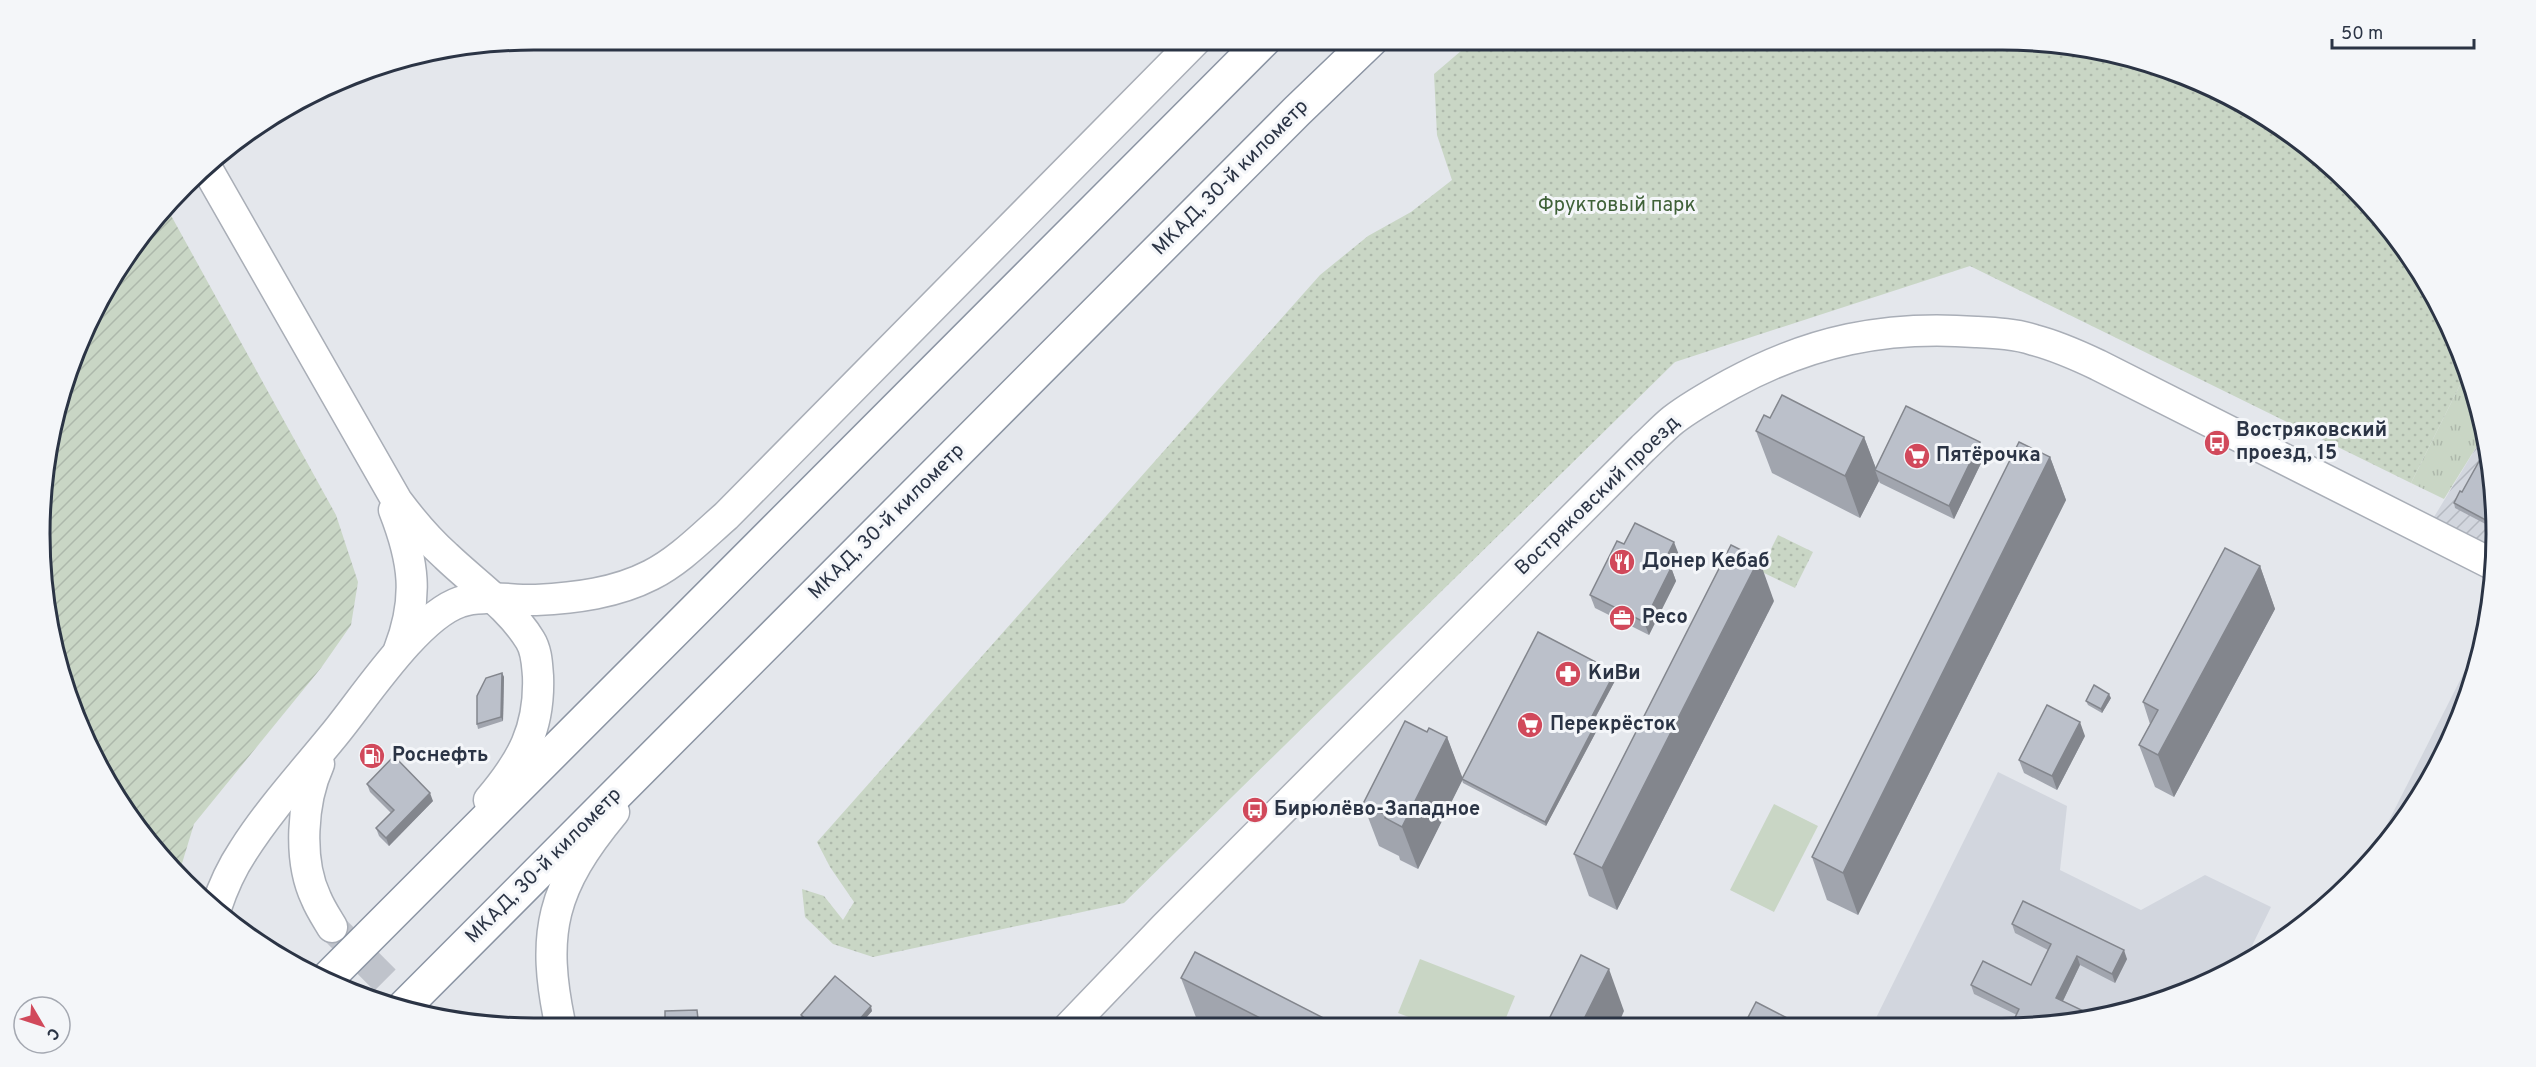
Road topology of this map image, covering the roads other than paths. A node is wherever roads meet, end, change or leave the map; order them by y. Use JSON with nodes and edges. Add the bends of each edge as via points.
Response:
{"nodes":[{"id":1,"x":1186,"y":50,"type":"edge"},
{"id":2,"x":1254,"y":50,"type":"edge"},
{"id":3,"x":1361,"y":50,"type":"edge"},
{"id":4,"x":210,"y":174,"type":"edge"},
{"id":5,"x":372,"y":461,"type":"junction"},
{"id":6,"x":2485,"y":561,"type":"edge"},
{"id":7,"x":495,"y":600,"type":"junction"},
{"id":8,"x":388,"y":668,"type":"junction"},
{"id":9,"x":695,"y":714,"type":"junction"},
{"id":10,"x":342,"y":725,"type":"junction"},
{"id":11,"x":219,"y":901,"type":"edge"},
{"id":12,"x":382,"y":925,"type":"junction"},
{"id":13,"x":332,"y":927,"type":"tunnel mouth"},
{"id":14,"x":332,"y":974,"type":"edge"},
{"id":15,"x":410,"y":1001,"type":"edge"},
{"id":16,"x":559,"y":1018,"type":"edge"},
{"id":17,"x":1077,"y":1018,"type":"edge"}],
"edges":[{"from":1,"to":7,"type":"street","via":[[726,516],[684,552],[653,574],[616,590],[537,600]]},
{"from":2,"to":12,"type":"highway"},
{"from":3,"to":9,"type":"highway","name":"МКАД, 30-й километр"},
{"from":4,"to":5,"type":"street"},
{"from":5,"to":7,"type":"street","via":[[418,528]]},
{"from":5,"to":8,"type":"street","via":[[407,542],[412,570],[407,628]]},
{"from":6,"to":17,"type":"street","name":"Востряковский проезд","via":[[2070,351],[2032,339],[1943,329],[1856,338],[1802,351],[1704,398],[1643,448]]},
{"from":7,"to":8,"type":"street","via":[[460,601],[444,609]]},
{"from":7,"to":12,"type":"street","via":[[528,636],[537,663],[538,700],[529,742],[495,794]]},
{"from":8,"to":10,"type":"street"},
{"from":9,"to":15,"type":"highway","name":"МКАД, 30-й километр"},
{"from":9,"to":16,"type":"street","via":[[598,831],[570,871],[552,932],[551,966]]},
{"from":10,"to":11,"type":"street","via":[[242,851]]},
{"from":10,"to":13,"type":"street","via":[[310,782],[305,809],[304,842],[309,873],[315,896]]},
{"from":12,"to":14,"type":"highway"}]}
